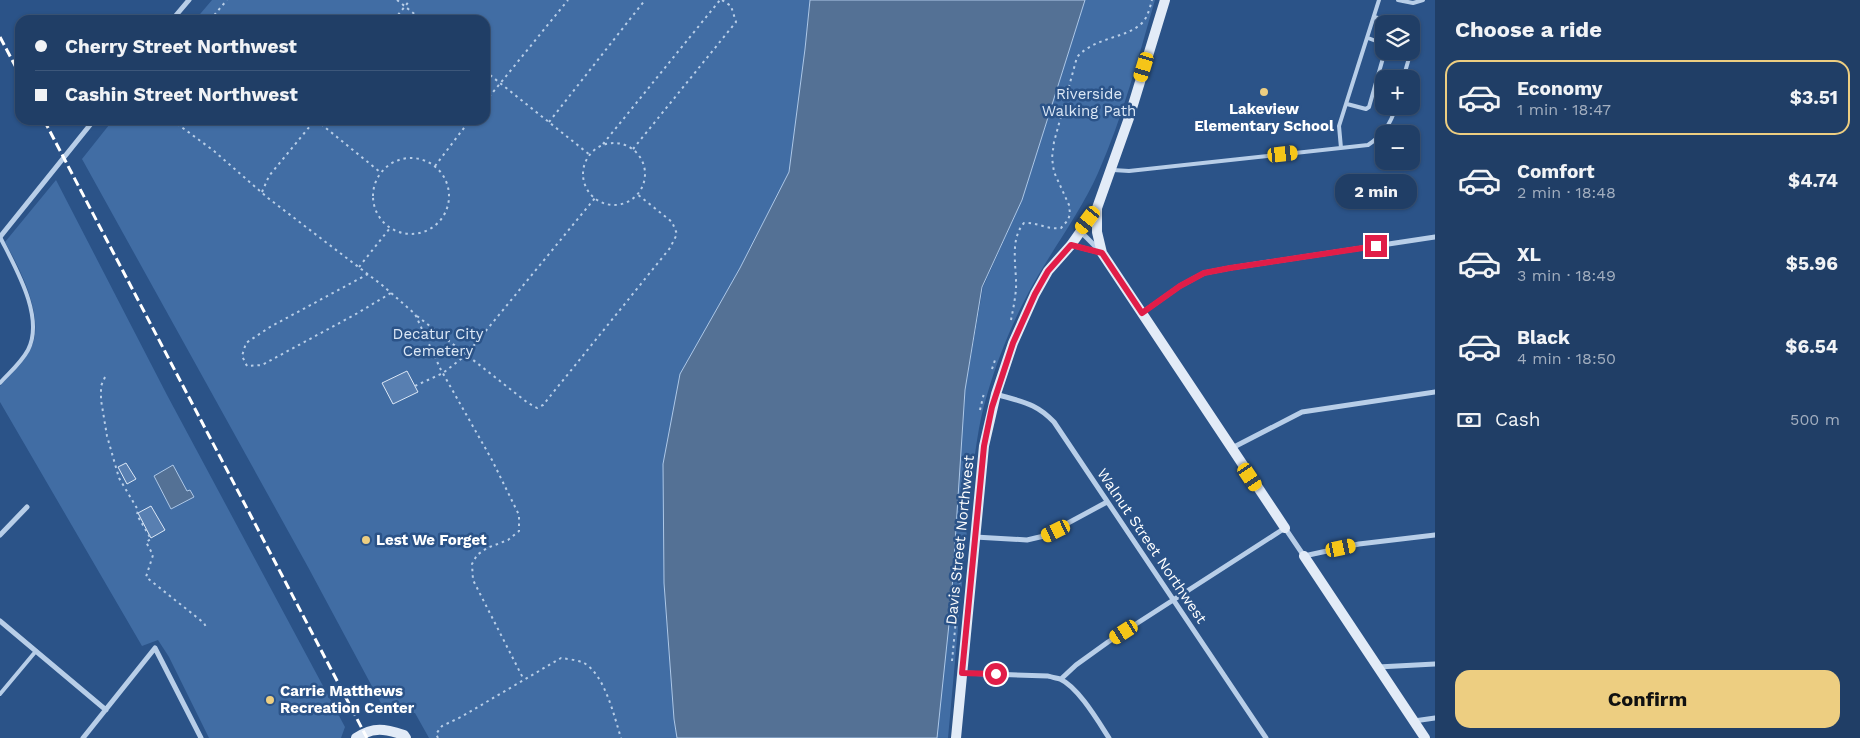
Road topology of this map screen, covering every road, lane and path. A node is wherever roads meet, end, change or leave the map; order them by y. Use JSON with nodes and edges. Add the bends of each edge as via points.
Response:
{"nodes":[{"id":1,"x":189,"y":0,"type":"edge"},
{"id":2,"x":227,"y":0,"type":"edge"},
{"id":3,"x":397,"y":0,"type":"edge"},
{"id":4,"x":410,"y":0,"type":"edge"},
{"id":5,"x":568,"y":0,"type":"edge"},
{"id":6,"x":645,"y":0,"type":"edge"},
{"id":7,"x":721,"y":0,"type":"edge"},
{"id":8,"x":1165,"y":0,"type":"edge"},
{"id":9,"x":1378,"y":0,"type":"edge"},
{"id":10,"x":1398,"y":0,"type":"edge"},
{"id":11,"x":1423,"y":0,"type":"edge"},
{"id":12,"x":405,"y":6,"type":"junction"},
{"id":13,"x":176,"y":15,"type":"edge"},
{"id":14,"x":214,"y":15,"type":"edge"},
{"id":15,"x":398,"y":15,"type":"edge"},
{"id":16,"x":416,"y":15,"type":"edge"},
{"id":17,"x":1374,"y":17,"type":"joint"},
{"id":18,"x":1368,"y":38,"type":"junction"},
{"id":19,"x":1375,"y":41,"type":"edge"},
{"id":20,"x":1383,"y":60,"type":"edge"},
{"id":21,"x":490,"y":75,"type":"edge"},
{"id":22,"x":500,"y":84,"type":"junction"},
{"id":23,"x":490,"y":96,"type":"edge"},
{"id":24,"x":1346,"y":104,"type":"junction"},
{"id":25,"x":1393,"y":115,"type":"edge"},
{"id":26,"x":549,"y":122,"type":"junction"},
{"id":27,"x":90,"y":125,"type":"edge"},
{"id":28,"x":179,"y":125,"type":"edge"},
{"id":29,"x":311,"y":125,"type":"edge"},
{"id":30,"x":321,"y":125,"type":"edge"},
{"id":31,"x":466,"y":125,"type":"edge"},
{"id":32,"x":602,"y":145,"type":"junction"},
{"id":33,"x":1341,"y":148,"type":"junction"},
{"id":34,"x":632,"y":149,"type":"junction"},
{"id":35,"x":590,"y":155,"type":"junction"},
{"id":36,"x":435,"y":166,"type":"junction"},
{"id":37,"x":1111,"y":170,"type":"junction"},
{"id":38,"x":380,"y":173,"type":"junction"},
{"id":39,"x":262,"y":192,"type":"junction"},
{"id":40,"x":637,"y":194,"type":"junction"},
{"id":41,"x":595,"y":198,"type":"junction"},
{"id":42,"x":1097,"y":208,"type":"junction"},
{"id":43,"x":390,"y":228,"type":"junction"},
{"id":44,"x":1080,"y":232,"type":"junction"},
{"id":45,"x":0,"y":237,"type":"edge"},
{"id":46,"x":1435,"y":237,"type":"edge"},
{"id":47,"x":1071,"y":245,"type":"junction"},
{"id":48,"x":1102,"y":253,"type":"junction"},
{"id":49,"x":359,"y":268,"type":"junction"},
{"id":50,"x":368,"y":274,"type":"junction"},
{"id":51,"x":391,"y":293,"type":"junction"},
{"id":52,"x":1142,"y":313,"type":"junction"},
{"id":53,"x":415,"y":314,"type":"junction"},
{"id":54,"x":466,"y":355,"type":"junction"},
{"id":55,"x":443,"y":373,"type":"junction"},
{"id":56,"x":105,"y":377,"type":"dead end"},
{"id":57,"x":0,"y":383,"type":"edge"},
{"id":58,"x":415,"y":386,"type":"dead end"},
{"id":59,"x":1435,"y":392,"type":"edge"},
{"id":60,"x":996,"y":394,"type":"junction"},
{"id":61,"x":1232,"y":448,"type":"junction"},
{"id":62,"x":1107,"y":502,"type":"junction"},
{"id":63,"x":26,"y":507,"type":"dead end"},
{"id":64,"x":1286,"y":528,"type":"junction"},
{"id":65,"x":1435,"y":535,"type":"edge"},
{"id":66,"x":0,"y":536,"type":"edge"},
{"id":67,"x":976,"y":537,"type":"junction"},
{"id":68,"x":1304,"y":556,"type":"junction"},
{"id":69,"x":1173,"y":600,"type":"junction"},
{"id":70,"x":0,"y":621,"type":"edge"},
{"id":71,"x":206,"y":627,"type":"dead end"},
{"id":72,"x":36,"y":651,"type":"junction"},
{"id":73,"x":1435,"y":664,"type":"edge"},
{"id":74,"x":1377,"y":667,"type":"junction"},
{"id":75,"x":962,"y":673,"type":"junction"},
{"id":76,"x":1061,"y":679,"type":"junction"},
{"id":77,"x":524,"y":680,"type":"junction"},
{"id":78,"x":0,"y":694,"type":"edge"},
{"id":79,"x":106,"y":710,"type":"junction"},
{"id":80,"x":1435,"y":718,"type":"edge"},
{"id":81,"x":1414,"y":721,"type":"junction"},
{"id":82,"x":405,"y":736,"type":"edge"},
{"id":83,"x":83,"y":738,"type":"edge"},
{"id":84,"x":201,"y":738,"type":"edge"},
{"id":85,"x":356,"y":738,"type":"edge"},
{"id":86,"x":438,"y":738,"type":"edge"},
{"id":87,"x":621,"y":738,"type":"edge"},
{"id":88,"x":956,"y":738,"type":"edge"},
{"id":89,"x":1109,"y":738,"type":"edge"},
{"id":90,"x":1266,"y":738,"type":"edge"},
{"id":91,"x":1426,"y":738,"type":"edge"}],
"edges":[{"from":1,"to":13,"type":"street"},
{"from":2,"to":14,"type":"path"},
{"from":3,"to":12,"type":"path"},
{"from":4,"to":12,"type":"path"},
{"from":5,"to":22,"type":"path"},
{"from":6,"to":26,"type":"path"},
{"from":7,"to":32,"type":"path"},
{"from":7,"to":34,"type":"path","via":[[731,6],[736,22]]},
{"from":8,"to":37,"type":"street","name":"Davis Street Northwest"},
{"from":9,"to":17,"type":"lane"},
{"from":10,"to":11,"type":"lane","via":[[1413,3]]},
{"from":12,"to":15,"type":"path"},
{"from":12,"to":16,"type":"path"},
{"from":17,"to":18,"type":"lane"},
{"from":18,"to":19,"type":"lane"},
{"from":18,"to":24,"type":"lane"},
{"from":20,"to":24,"type":"lane","via":[[1370,107]]},
{"from":21,"to":22,"type":"path"},
{"from":22,"to":23,"type":"path"},
{"from":22,"to":26,"type":"path"},
{"from":24,"to":33,"type":"lane","via":[[1340,126]]},
{"from":25,"to":33,"type":"lane","via":[[1381,137],[1368,145]]},
{"from":26,"to":35,"type":"path"},
{"from":27,"to":45,"type":"street"},
{"from":28,"to":39,"type":"path"},
{"from":29,"to":39,"type":"path","via":[[269,176]]},
{"from":30,"to":38,"type":"path"},
{"from":31,"to":36,"type":"path"},
{"from":32,"to":34,"type":"path","via":[[623,144]]},
{"from":32,"to":35,"type":"path"},
{"from":33,"to":37,"type":"lane","via":[[1129,171]]},
{"from":34,"to":40,"type":"path","via":[[644,165],[645,175]]},
{"from":35,"to":41,"type":"path","via":[[583,169],[584,180]]},
{"from":36,"to":38,"type":"path","via":[[413,158],[400,159]]},
{"from":36,"to":43,"type":"path","via":[[448,190],[444,214],[426,231],[401,233]]},
{"from":37,"to":42,"type":"street","name":"Davis Street Northwest"},
{"from":38,"to":43,"type":"path","via":[[374,184],[374,208]]},
{"from":39,"to":49,"type":"path"},
{"from":40,"to":41,"type":"path","via":[[622,204]]},
{"from":40,"to":54,"type":"path","via":[[672,222],[677,234],[670,248],[543,405],[537,408],[528,403]]},
{"from":41,"to":54,"type":"path"},
{"from":42,"to":44,"type":"street","name":"Davis Street Northwest"},
{"from":42,"to":48,"type":"street","via":[[1097,232]]},
{"from":43,"to":49,"type":"path"},
{"from":44,"to":47,"type":"street","name":"Davis Street Northwest"},
{"from":44,"to":48,"type":"street"},
{"from":45,"to":57,"type":"lane","via":[[27,297],[33,323],[28,350]]},
{"from":46,"to":52,"type":"street","via":[[1204,273]]},
{"from":47,"to":48,"type":"street"},
{"from":47,"to":60,"type":"street","name":"Davis Street Northwest","via":[[1048,271],[1035,294],[1013,343]]},
{"from":48,"to":52,"type":"street"},
{"from":49,"to":50,"type":"path"},
{"from":50,"to":51,"type":"path"},
{"from":50,"to":51,"type":"path","via":[[246,343],[242,356],[247,366],[262,365]]},
{"from":51,"to":53,"type":"path"},
{"from":52,"to":61,"type":"street"},
{"from":53,"to":54,"type":"path"},
{"from":53,"to":55,"type":"path"},
{"from":54,"to":55,"type":"path"},
{"from":55,"to":58,"type":"path"},
{"from":55,"to":77,"type":"path","via":[[519,516],[519,531],[477,555],[472,564],[473,580]]},
{"from":56,"to":71,"type":"path","via":[[101,400],[115,464],[119,478],[138,510],[136,514],[151,539],[146,542],[153,555],[146,577]]},
{"from":59,"to":61,"type":"street","via":[[1302,412]]},
{"from":60,"to":62,"type":"street","name":"Walnut Street Northwest","via":[[1043,411],[1054,422]]},
{"from":60,"to":67,"type":"street","name":"Davis Street Northwest","via":[[984,446]]},
{"from":61,"to":64,"type":"street"},
{"from":62,"to":67,"type":"street","via":[[1044,536],[1028,540]]},
{"from":62,"to":69,"type":"street","name":"Walnut Street Northwest"},
{"from":63,"to":66,"type":"street"},
{"from":64,"to":68,"type":"street"},
{"from":64,"to":69,"type":"street"},
{"from":65,"to":68,"type":"street","via":[[1359,544]]},
{"from":67,"to":75,"type":"street","name":"Davis Street Northwest"},
{"from":68,"to":74,"type":"street"},
{"from":69,"to":76,"type":"street","via":[[1076,665]]},
{"from":69,"to":90,"type":"street","name":"Walnut Street Northwest"},
{"from":70,"to":72,"type":"street"},
{"from":72,"to":78,"type":"lane"},
{"from":72,"to":79,"type":"street"},
{"from":73,"to":74,"type":"street"},
{"from":74,"to":81,"type":"street"},
{"from":75,"to":76,"type":"street"},
{"from":75,"to":88,"type":"street","name":"Davis Street Northwest"},
{"from":76,"to":89,"type":"street","via":[[1082,700]]},
{"from":77,"to":86,"type":"path","via":[[442,726],[436,734]]},
{"from":77,"to":87,"type":"path","via":[[561,658],[582,662],[593,670],[602,684]]},
{"from":79,"to":83,"type":"street"},
{"from":79,"to":84,"type":"street","via":[[155,648]]},
{"from":80,"to":81,"type":"street"},
{"from":81,"to":91,"type":"street"},
{"from":82,"to":85,"type":"street","via":[[384,729]]}]}
